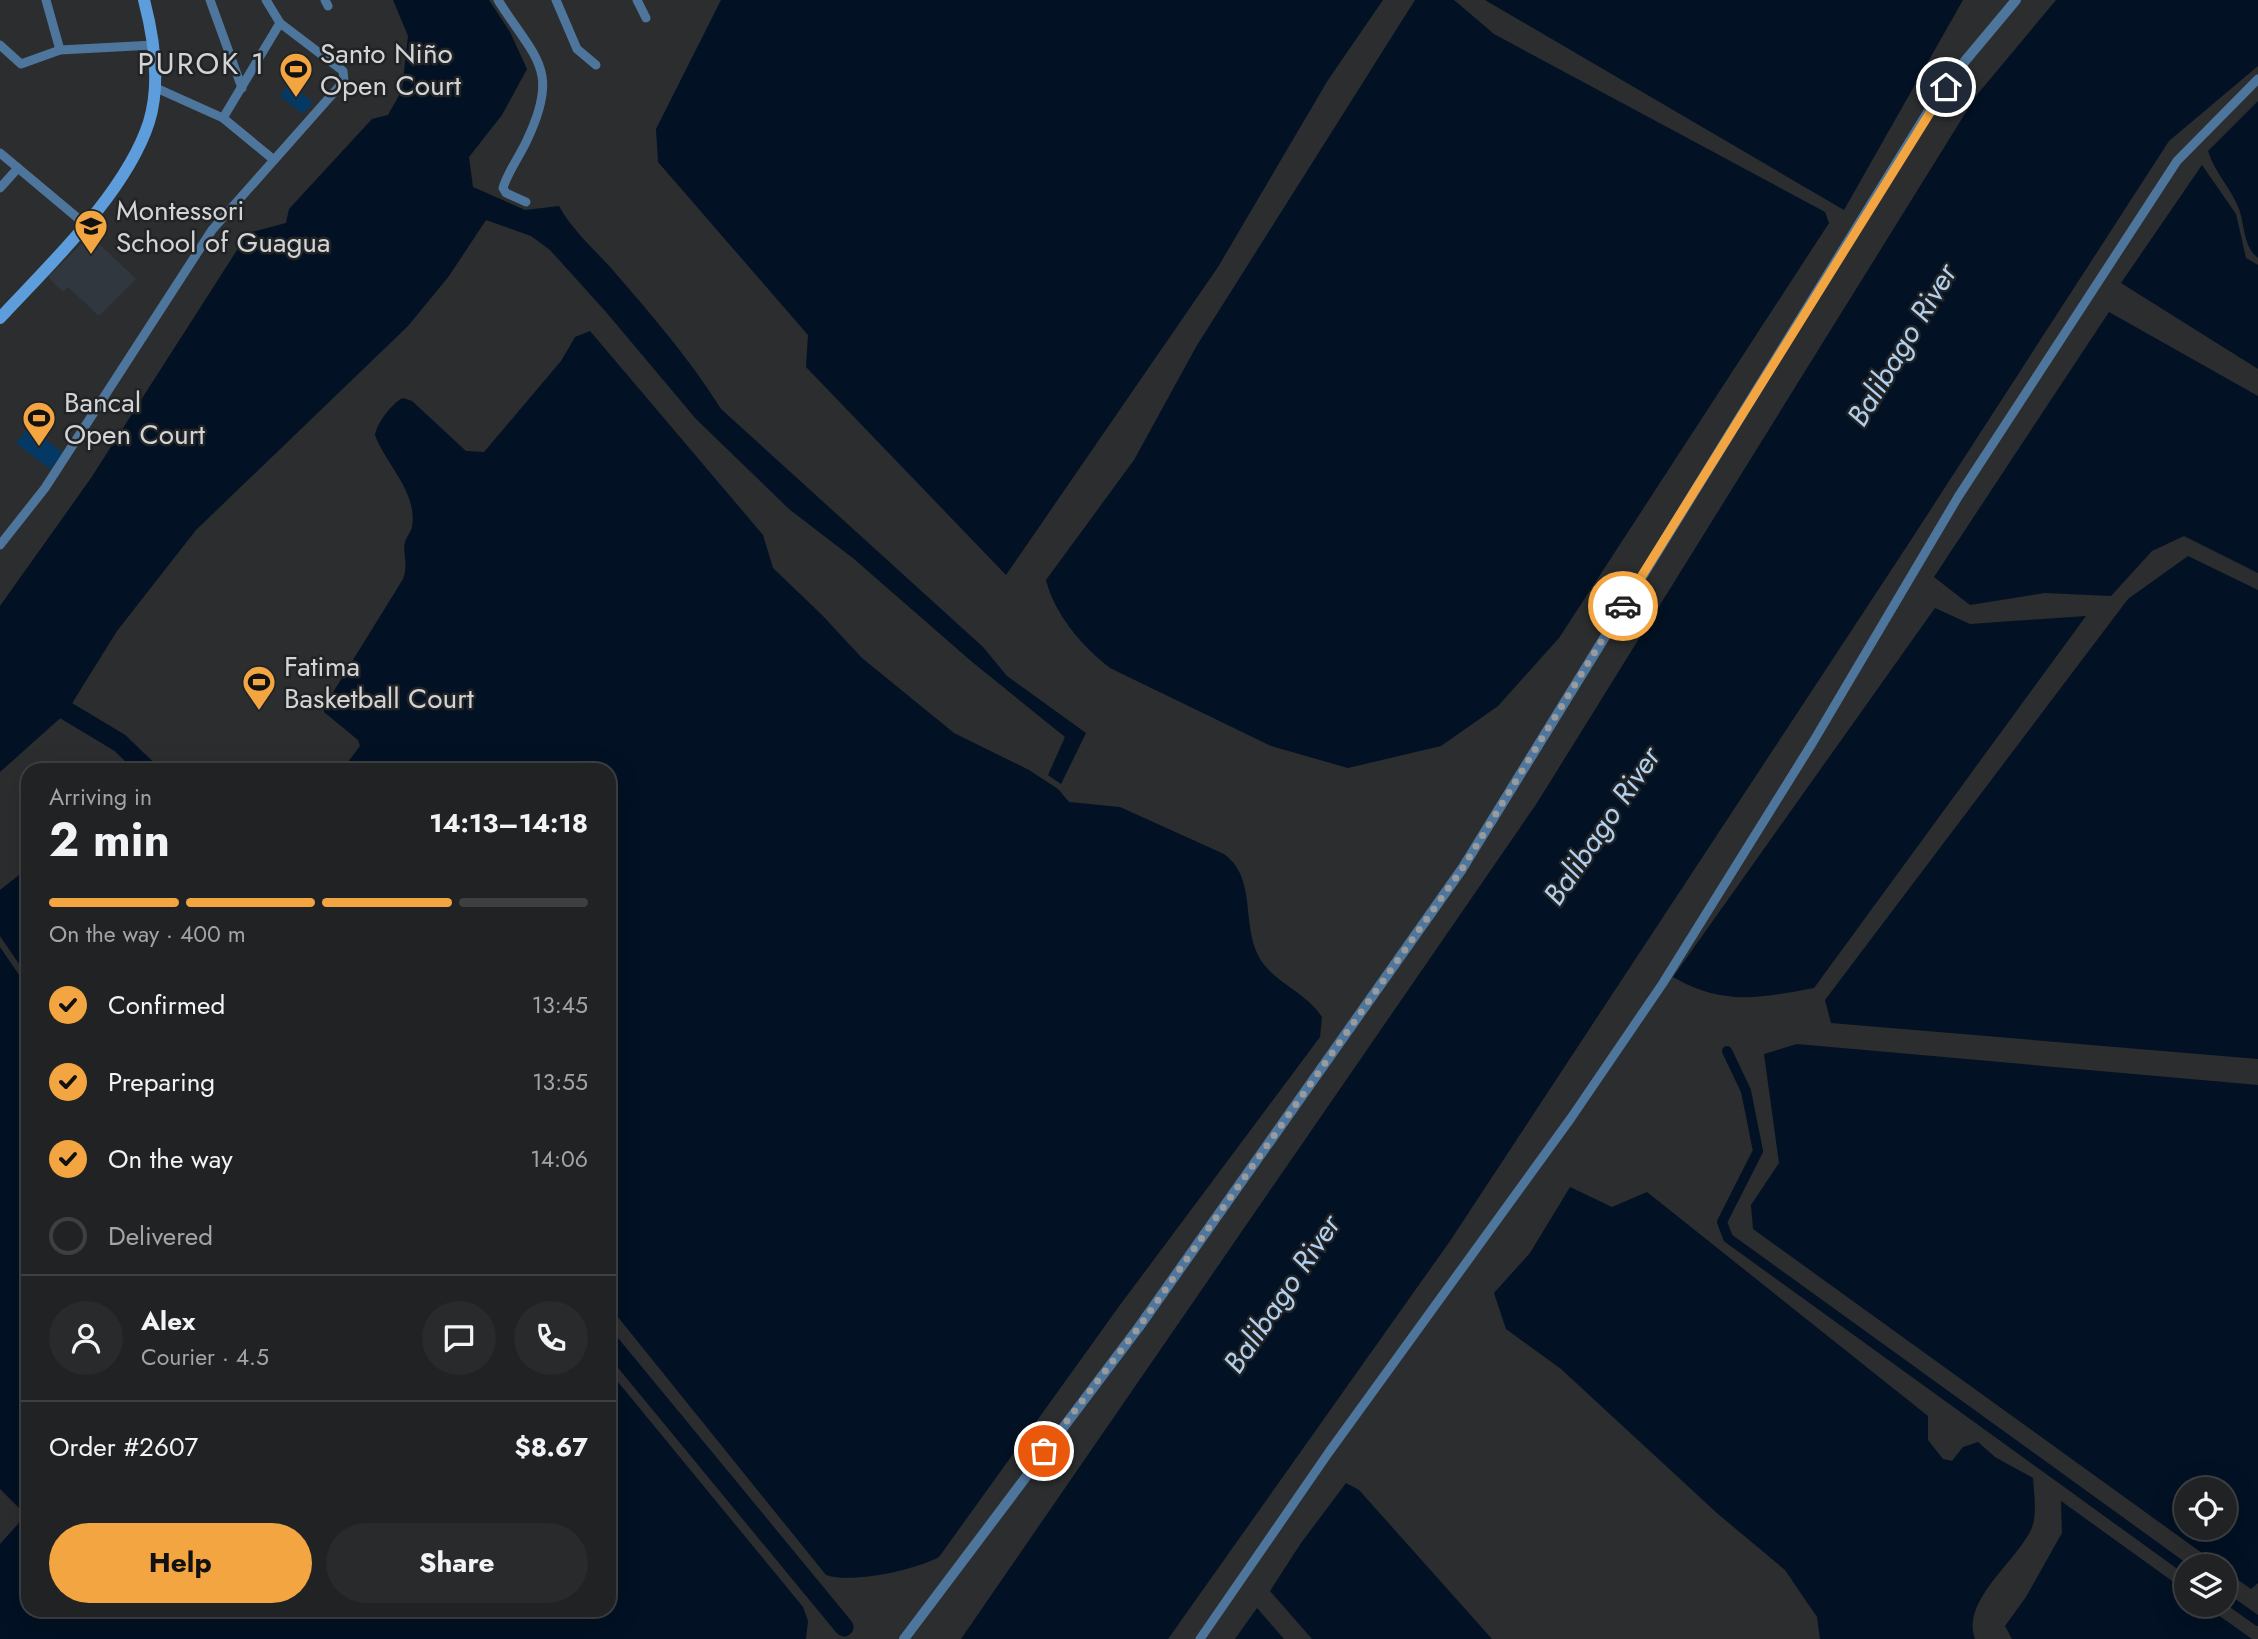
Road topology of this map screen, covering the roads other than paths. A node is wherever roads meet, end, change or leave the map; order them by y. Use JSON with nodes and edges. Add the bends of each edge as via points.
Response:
{"nodes":[{"id":1,"x":46,"y":0,"type":"edge"},
{"id":2,"x":144,"y":0,"type":"edge"},
{"id":3,"x":210,"y":0,"type":"edge"},
{"id":4,"x":266,"y":0,"type":"edge"},
{"id":5,"x":498,"y":0,"type":"edge"},
{"id":6,"x":556,"y":0,"type":"edge"},
{"id":7,"x":637,"y":0,"type":"edge"},
{"id":8,"x":2016,"y":0,"type":"edge"},
{"id":9,"x":646,"y":18,"type":"dead end"},
{"id":10,"x":280,"y":23,"type":"junction"},
{"id":11,"x":0,"y":45,"type":"edge"},
{"id":12,"x":154,"y":45,"type":"junction"},
{"id":13,"x":60,"y":50,"type":"junction"},
{"id":14,"x":596,"y":65,"type":"dead end"},
{"id":15,"x":2258,"y":79,"type":"edge"},
{"id":16,"x":154,"y":87,"type":"junction"},
{"id":17,"x":242,"y":88,"type":"junction"},
{"id":18,"x":223,"y":118,"type":"junction"},
{"id":19,"x":0,"y":153,"type":"edge"},
{"id":20,"x":274,"y":160,"type":"junction"},
{"id":21,"x":18,"y":168,"type":"junction"},
{"id":22,"x":0,"y":188,"type":"edge"},
{"id":23,"x":526,"y":202,"type":"dead end"},
{"id":24,"x":86,"y":225,"type":"junction"},
{"id":25,"x":0,"y":318,"type":"edge"},
{"id":26,"x":0,"y":545,"type":"edge"},
{"id":27,"x":904,"y":1639,"type":"edge"},
{"id":28,"x":1200,"y":1639,"type":"edge"}],
"edges":[{"from":1,"to":13,"type":"street"},
{"from":2,"to":12,"type":"main road"},
{"from":3,"to":17,"type":"street"},
{"from":4,"to":10,"type":"street"},
{"from":5,"to":23,"type":"street","via":[[538,62],[545,83],[540,110],[504,186],[504,192]]},
{"from":6,"to":14,"type":"street","via":[[577,49]]},
{"from":7,"to":9,"type":"street"},
{"from":8,"to":27,"type":"street","via":[[1928,112],[1462,869],[1139,1327]]},
{"from":10,"to":17,"type":"street"},
{"from":10,"to":20,"type":"street","via":[[345,76]]},
{"from":11,"to":13,"type":"street","via":[[21,64]]},
{"from":12,"to":13,"type":"street"},
{"from":12,"to":16,"type":"main road"},
{"from":15,"to":28,"type":"street","via":[[2177,161],[1958,497],[1663,983]]},
{"from":16,"to":18,"type":"street"},
{"from":16,"to":24,"type":"main road","via":[[149,122]]},
{"from":17,"to":18,"type":"street"},
{"from":18,"to":20,"type":"street"},
{"from":19,"to":21,"type":"street"},
{"from":20,"to":26,"type":"street","via":[[212,230],[45,488]]},
{"from":21,"to":22,"type":"street"},
{"from":21,"to":24,"type":"street"},
{"from":24,"to":25,"type":"main road"}]}
